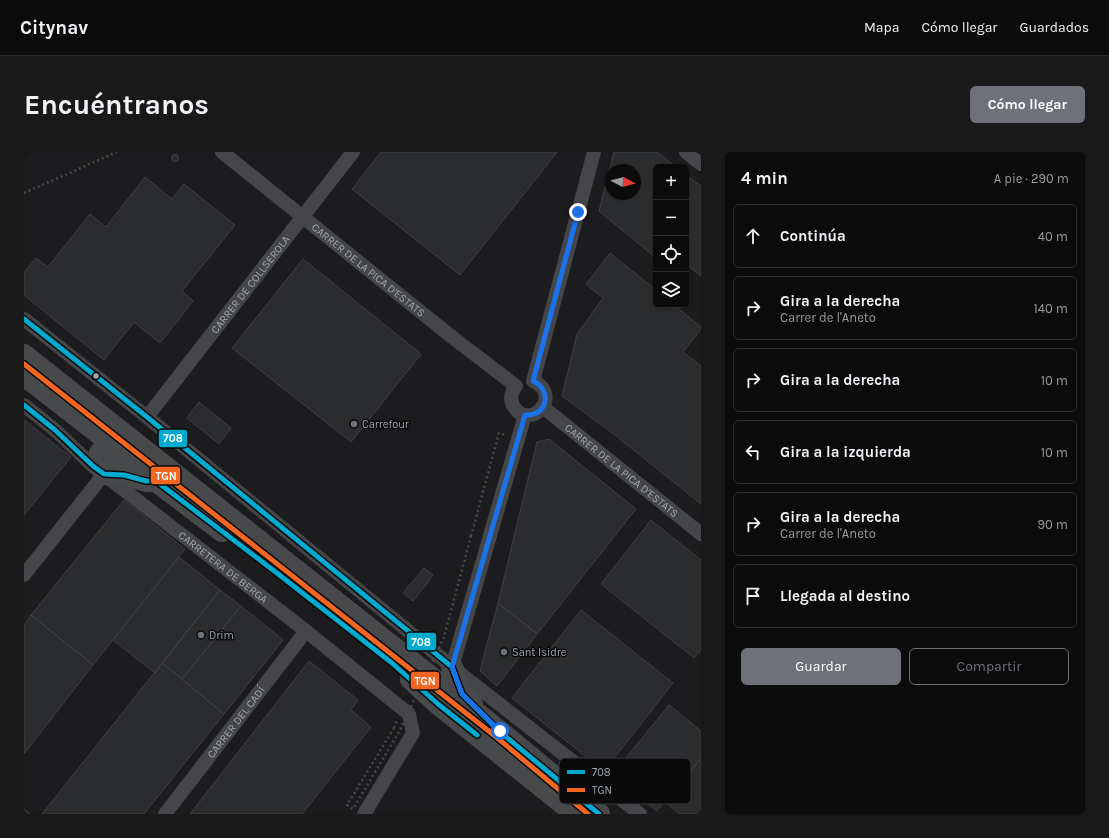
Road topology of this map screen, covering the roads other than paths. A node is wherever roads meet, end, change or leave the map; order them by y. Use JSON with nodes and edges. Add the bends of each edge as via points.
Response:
{"nodes":[{"id":1,"x":222,"y":152,"type":"edge"},
{"id":2,"x":353,"y":152,"type":"edge"},
{"id":3,"x":594,"y":152,"type":"edge"},
{"id":4,"x":686,"y":152,"type":"edge"},
{"id":5,"x":701,"y":164,"type":"edge"},
{"id":6,"x":303,"y":216,"type":"junction"},
{"id":7,"x":24,"y":319,"type":"edge"},
{"id":8,"x":24,"y":355,"type":"edge"},
{"id":9,"x":24,"y":375,"type":"edge"},
{"id":10,"x":56,"y":380,"type":"junction"},
{"id":11,"x":24,"y":405,"type":"edge"},
{"id":12,"x":543,"y":407,"type":"junction"},
{"id":13,"x":525,"y":415,"type":"junction"},
{"id":14,"x":147,"y":417,"type":"junction"},
{"id":15,"x":114,"y":466,"type":"junction"},
{"id":16,"x":701,"y":534,"type":"edge"},
{"id":17,"x":269,"y":550,"type":"junction"},
{"id":18,"x":24,"y":575,"type":"edge"},
{"id":19,"x":306,"y":631,"type":"junction"},
{"id":20,"x":392,"y":663,"type":"junction"},
{"id":21,"x":452,"y":667,"type":"junction"},
{"id":22,"x":439,"y":684,"type":"junction"},
{"id":23,"x":500,"y":731,"type":"junction"},
{"id":24,"x":568,"y":758,"type":"edge"},
{"id":25,"x":559,"y":780,"type":"edge"},
{"id":26,"x":559,"y":800,"type":"edge"},
{"id":27,"x":563,"y":804,"type":"edge"},
{"id":28,"x":587,"y":804,"type":"edge"},
{"id":29,"x":627,"y":804,"type":"edge"},
{"id":30,"x":165,"y":814,"type":"edge"},
{"id":31,"x":364,"y":814,"type":"edge"},
{"id":32,"x":576,"y":814,"type":"edge"},
{"id":33,"x":599,"y":814,"type":"edge"},
{"id":34,"x":640,"y":814,"type":"edge"}],
"edges":[{"from":1,"to":6,"type":"street","name":"CARRER DE LA PICA D'ESTATS"},
{"from":2,"to":6,"type":"street","name":"CARRER DE COLLSEROLA"},
{"from":3,"to":12,"type":"street","via":[[533,381],[540,385],[544,392]]},
{"from":4,"to":5,"type":"street"},
{"from":6,"to":13,"type":"street","name":"CARRER DE LA PICA D'ESTATS","via":[[516,386],[512,391],[512,403],[519,413]]},
{"from":6,"to":14,"type":"street","name":"CARRER DE COLLSEROLA"},
{"from":7,"to":14,"type":"street"},
{"from":8,"to":10,"type":"main road"},
{"from":9,"to":15,"type":"main road","via":[[67,409]]},
{"from":10,"to":15,"type":"main road","via":[[71,400],[127,445]]},
{"from":10,"to":17,"type":"main road"},
{"from":11,"to":15,"type":"street","name":"CARRETERA DE BERGA","via":[[93,466]]},
{"from":12,"to":13,"type":"street","via":[[535,414]]},
{"from":12,"to":16,"type":"street","name":"CARRER DE LA PICA D'ESTATS"},
{"from":13,"to":21,"type":"street"},
{"from":14,"to":21,"type":"street"},
{"from":15,"to":17,"type":"main road","via":[[139,456],[241,537]]},
{"from":15,"to":18,"type":"street"},
{"from":15,"to":19,"type":"street","name":"CARRETERA DE BERGA"},
{"from":15,"to":20,"type":"main road","via":[[146,481],[156,481]]},
{"from":17,"to":22,"type":"main road"},
{"from":19,"to":30,"type":"street","name":"CARRER DEL CADÍ"},
{"from":19,"to":31,"type":"street","name":"CARRETERA DE BERGA","via":[[410,714],[413,733]]},
{"from":20,"to":22,"type":"main road","via":[[403,666],[433,688]]},
{"from":20,"to":26,"type":"main road","via":[[438,704]]},
{"from":21,"to":22,"type":"main road","via":[[449,678]]},
{"from":21,"to":23,"type":"main road","via":[[462,694]]},
{"from":21,"to":24,"type":"street"},
{"from":22,"to":23,"type":"main road"},
{"from":23,"to":25,"type":"main road"},
{"from":27,"to":32,"type":"main road"},
{"from":28,"to":33,"type":"main road"},
{"from":29,"to":34,"type":"street"}]}
